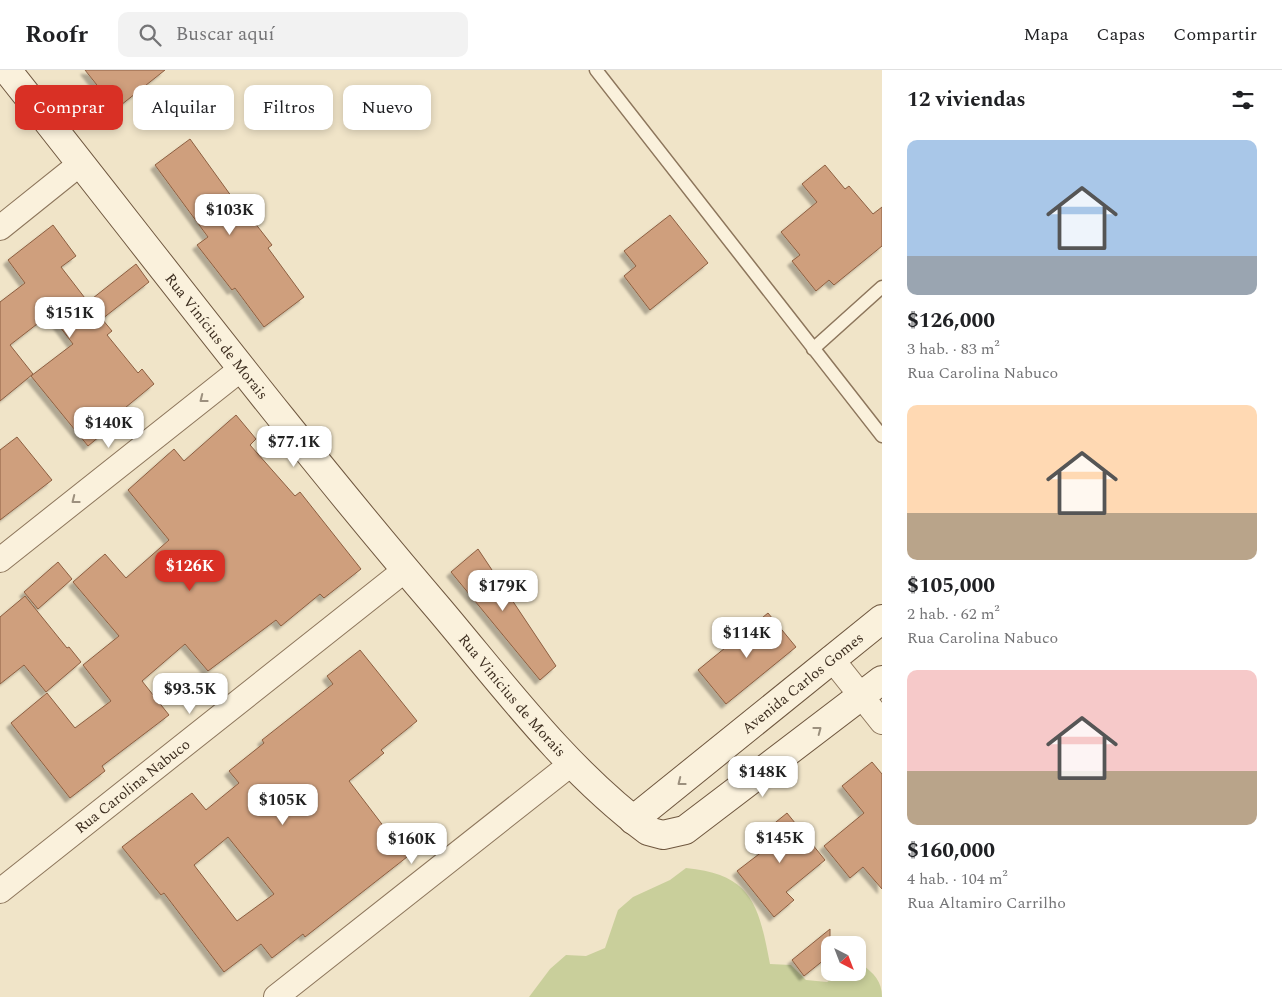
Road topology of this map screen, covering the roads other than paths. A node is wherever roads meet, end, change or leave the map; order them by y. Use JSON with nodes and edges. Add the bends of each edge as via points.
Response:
{"nodes":[{"id":1,"x":7,"y":70,"type":"edge"},
{"id":2,"x":596,"y":70,"type":"edge"},
{"id":3,"x":81,"y":163,"type":"junction"},
{"id":4,"x":0,"y":228,"type":"edge"},
{"id":5,"x":882,"y":286,"type":"edge"},
{"id":6,"x":813,"y":349,"type":"junction"},
{"id":7,"x":241,"y":369,"type":"junction"},
{"id":8,"x":882,"y":436,"type":"edge"},
{"id":9,"x":0,"y":560,"type":"edge"},
{"id":10,"x":405,"y":570,"type":"junction"},
{"id":11,"x":882,"y":619,"type":"edge"},
{"id":12,"x":831,"y":658,"type":"junction"},
{"id":13,"x":872,"y":688,"type":"edge"},
{"id":14,"x":882,"y":722,"type":"edge"},
{"id":15,"x":571,"y":764,"type":"junction"},
{"id":16,"x":702,"y":766,"type":"junction"},
{"id":17,"x":729,"y":798,"type":"junction"},
{"id":18,"x":632,"y":820,"type":"junction"},
{"id":19,"x":0,"y":891,"type":"edge"},
{"id":20,"x":276,"y":997,"type":"edge"}],
"edges":[{"from":1,"to":3,"type":"street","name":"Rua Vinícius de Morais"},
{"from":2,"to":6,"type":"lane"},
{"from":3,"to":4,"type":"street"},
{"from":3,"to":7,"type":"street","name":"Rua Vinícius de Morais"},
{"from":5,"to":6,"type":"lane"},
{"from":6,"to":8,"type":"lane"},
{"from":7,"to":9,"type":"street","one_way":true},
{"from":7,"to":10,"type":"street","name":"Rua Vinícius de Morais"},
{"from":10,"to":15,"type":"street","name":"Rua Vinícius de Morais"},
{"from":10,"to":19,"type":"street","name":"Rua Carolina Nabuco"},
{"from":11,"to":12,"type":"street","name":"Avenida Carlos Gomes"},
{"from":12,"to":13,"type":"street"},
{"from":12,"to":16,"type":"street","name":"Avenida Carlos Gomes"},
{"from":13,"to":14,"type":"street"},
{"from":17,"to":13,"type":"street","one_way":true},
{"from":15,"to":18,"type":"street","name":"Rua Vinícius de Morais"},
{"from":15,"to":20,"type":"street"},
{"from":16,"to":17,"type":"street"},
{"from":16,"to":18,"type":"street","name":"Avenida Carlos Gomes","one_way":true},
{"from":17,"to":18,"type":"street","via":[[685,830],[663,835],[648,831]]}]}
